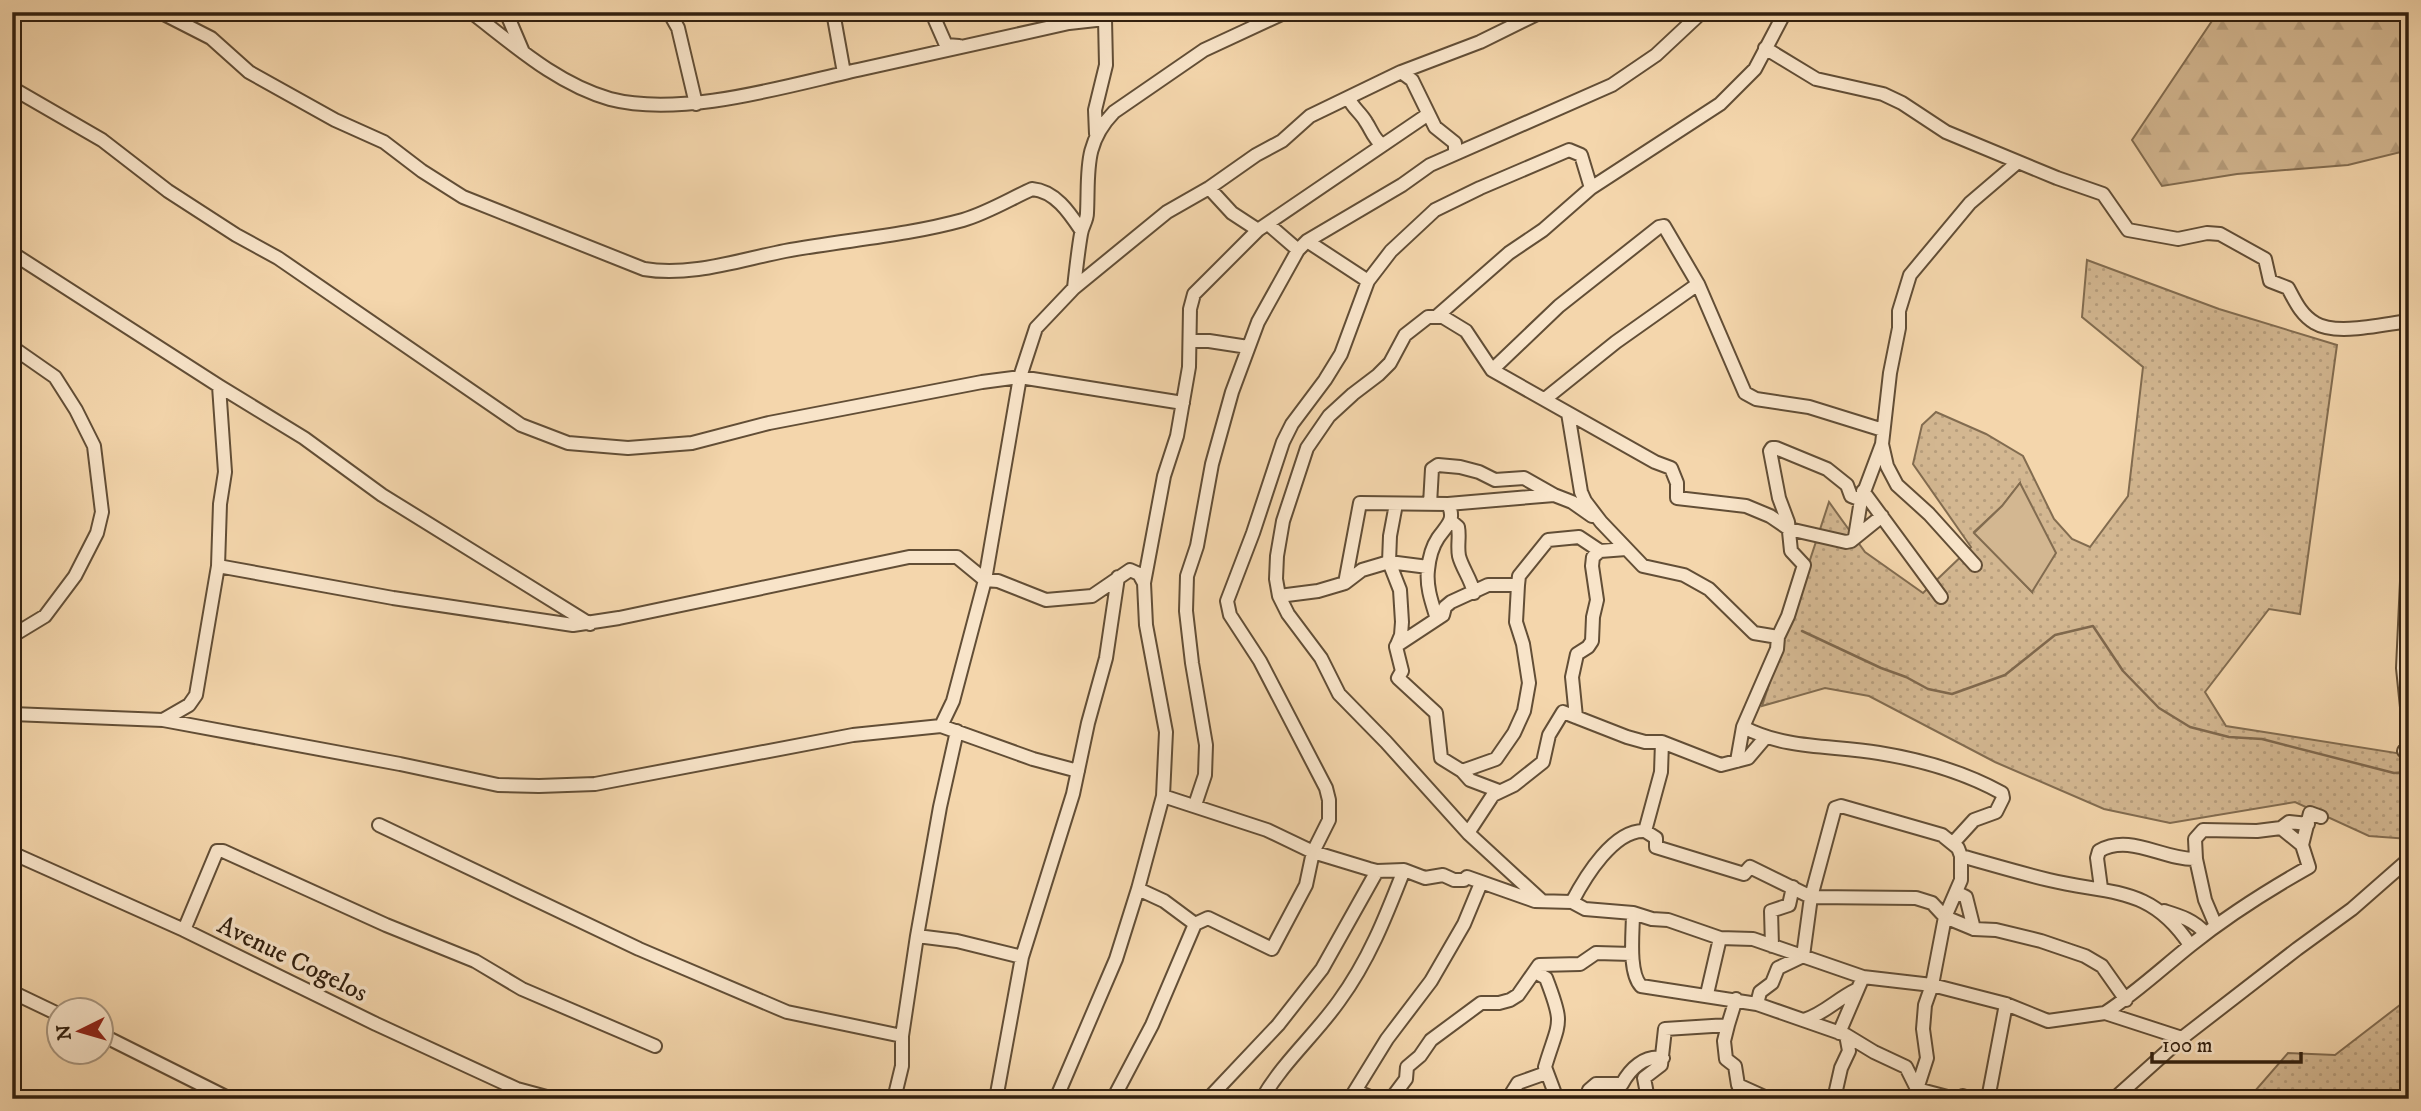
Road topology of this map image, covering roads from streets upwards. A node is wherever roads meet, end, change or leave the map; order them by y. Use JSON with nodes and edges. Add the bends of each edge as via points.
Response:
{"nodes":[{"id":1,"x":471,"y":12,"type":"edge"},
{"id":2,"x":506,"y":12,"type":"edge"},
{"id":3,"x":669,"y":12,"type":"edge"},
{"id":4,"x":833,"y":12,"type":"edge"},
{"id":5,"x":939,"y":12,"type":"edge"},
{"id":6,"x":1286,"y":12,"type":"edge"},
{"id":7,"x":1541,"y":12,"type":"edge"},
{"id":8,"x":1702,"y":12,"type":"edge"},
{"id":9,"x":1785,"y":12,"type":"edge"},
{"id":10,"x":162,"y":13,"type":"edge"},
{"id":11,"x":1106,"y":15,"type":"edge"},
{"id":12,"x":963,"y":47,"type":"junction"},
{"id":13,"x":1765,"y":48,"type":"junction"},
{"id":14,"x":523,"y":52,"type":"junction"},
{"id":15,"x":1401,"y":72,"type":"junction"},
{"id":16,"x":844,"y":73,"type":"junction"},
{"id":17,"x":12,"y":88,"type":"edge"},
{"id":18,"x":1349,"y":99,"type":"junction"},
{"id":19,"x":696,"y":104,"type":"junction"},
{"id":20,"x":1095,"y":110,"type":"junction"},
{"id":21,"x":1114,"y":112,"type":"junction"},
{"id":22,"x":1427,"y":115,"type":"junction"},
{"id":23,"x":1096,"y":134,"type":"junction"},
{"id":24,"x":1382,"y":145,"type":"junction"},
{"id":25,"x":1455,"y":153,"type":"junction"},
{"id":26,"x":2018,"y":162,"type":"junction"},
{"id":27,"x":1209,"y":188,"type":"junction"},
{"id":28,"x":1591,"y":188,"type":"junction"},
{"id":29,"x":1263,"y":227,"type":"junction"},
{"id":30,"x":1081,"y":230,"type":"junction"},
{"id":31,"x":1303,"y":245,"type":"junction"},
{"id":32,"x":12,"y":253,"type":"edge"},
{"id":33,"x":1368,"y":281,"type":"junction"},
{"id":34,"x":1698,"y":284,"type":"junction"},
{"id":35,"x":1074,"y":288,"type":"junction"},
{"id":36,"x":1436,"y":317,"type":"junction"},
{"id":37,"x":2409,"y":321,"type":"edge"},
{"id":38,"x":1190,"y":341,"type":"junction"},
{"id":39,"x":12,"y":347,"type":"edge"},
{"id":40,"x":1248,"y":347,"type":"junction"},
{"id":41,"x":1492,"y":370,"type":"junction"},
{"id":42,"x":1020,"y":377,"type":"junction"},
{"id":43,"x":219,"y":386,"type":"junction"},
{"id":44,"x":1545,"y":399,"type":"junction"},
{"id":45,"x":1182,"y":403,"type":"junction"},
{"id":46,"x":1568,"y":413,"type":"junction"},
{"id":47,"x":2409,"y":423,"type":"edge"},
{"id":48,"x":1883,"y":430,"type":"junction"},
{"id":49,"x":1882,"y":444,"type":"junction"},
{"id":50,"x":2409,"y":458,"type":"edge"},
{"id":51,"x":1554,"y":495,"type":"junction"},
{"id":52,"x":1862,"y":496,"type":"junction"},
{"id":53,"x":1396,"y":504,"type":"junction"},
{"id":54,"x":1430,"y":504,"type":"junction"},
{"id":55,"x":1448,"y":504,"type":"junction"},
{"id":56,"x":1882,"y":516,"type":"junction"},
{"id":57,"x":1451,"y":521,"type":"junction"},
{"id":58,"x":1601,"y":522,"type":"junction"},
{"id":59,"x":1789,"y":529,"type":"junction"},
{"id":60,"x":1856,"y":537,"type":"junction"},
{"id":61,"x":2409,"y":538,"type":"edge"},
{"id":62,"x":1626,"y":549,"type":"junction"},
{"id":63,"x":1600,"y":551,"type":"junction"},
{"id":64,"x":1389,"y":562,"type":"junction"},
{"id":65,"x":1975,"y":565,"type":"dead end"},
{"id":66,"x":218,"y":566,"type":"junction"},
{"id":67,"x":1428,"y":567,"type":"junction"},
{"id":68,"x":1118,"y":577,"type":"junction"},
{"id":69,"x":985,"y":580,"type":"junction"},
{"id":70,"x":1144,"y":583,"type":"junction"},
{"id":71,"x":1345,"y":583,"type":"junction"},
{"id":72,"x":1518,"y":585,"type":"junction"},
{"id":73,"x":1475,"y":593,"type":"junction"},
{"id":74,"x":1279,"y":596,"type":"junction"},
{"id":75,"x":1941,"y":597,"type":"dead end"},
{"id":76,"x":1437,"y":619,"type":"junction"},
{"id":77,"x":590,"y":624,"type":"junction"},
{"id":78,"x":12,"y":636,"type":"edge"},
{"id":79,"x":1778,"y":638,"type":"junction"},
{"id":80,"x":1396,"y":647,"type":"junction"},
{"id":81,"x":12,"y":714,"type":"edge"},
{"id":82,"x":1576,"y":717,"type":"junction"},
{"id":83,"x":163,"y":720,"type":"junction"},
{"id":84,"x":941,"y":726,"type":"junction"},
{"id":85,"x":1742,"y":727,"type":"junction"},
{"id":86,"x":957,"y":731,"type":"junction"},
{"id":87,"x":1765,"y":738,"type":"junction"},
{"id":88,"x":1662,"y":742,"type":"junction"},
{"id":89,"x":2404,"y":751,"type":"dead end"},
{"id":90,"x":1737,"y":761,"type":"junction"},
{"id":91,"x":1079,"y":771,"type":"junction"},
{"id":92,"x":1462,"y":771,"type":"junction"},
{"id":93,"x":1499,"y":791,"type":"junction"},
{"id":94,"x":1163,"y":796,"type":"junction"},
{"id":95,"x":1195,"y":805,"type":"junction"},
{"id":96,"x":2321,"y":817,"type":"dead end"},
{"id":97,"x":2308,"y":824,"type":"junction"},
{"id":98,"x":379,"y":825,"type":"dead end"},
{"id":99,"x":2281,"y":828,"type":"junction"},
{"id":100,"x":1645,"y":831,"type":"junction"},
{"id":101,"x":1468,"y":833,"type":"junction"},
{"id":102,"x":1953,"y":843,"type":"junction"},
{"id":103,"x":2302,"y":845,"type":"junction"},
{"id":104,"x":1313,"y":852,"type":"junction"},
{"id":105,"x":12,"y":853,"type":"edge"},
{"id":106,"x":1961,"y":856,"type":"junction"},
{"id":107,"x":2196,"y":859,"type":"junction"},
{"id":108,"x":2409,"y":859,"type":"edge"},
{"id":109,"x":1404,"y":870,"type":"junction"},
{"id":110,"x":1377,"y":872,"type":"junction"},
{"id":111,"x":1481,"y":883,"type":"junction"},
{"id":112,"x":1793,"y":887,"type":"junction"},
{"id":113,"x":2101,"y":888,"type":"junction"},
{"id":114,"x":1138,"y":889,"type":"junction"},
{"id":115,"x":1961,"y":889,"type":"junction"},
{"id":116,"x":1811,"y":897,"type":"junction"},
{"id":117,"x":1542,"y":901,"type":"junction"},
{"id":118,"x":1572,"y":902,"type":"junction"},
{"id":119,"x":2159,"y":909,"type":"junction"},
{"id":120,"x":1633,"y":913,"type":"junction"},
{"id":121,"x":1945,"y":917,"type":"junction"},
{"id":122,"x":1195,"y":924,"type":"junction"},
{"id":123,"x":1974,"y":929,"type":"junction"},
{"id":124,"x":184,"y":930,"type":"junction"},
{"id":125,"x":2211,"y":930,"type":"junction"},
{"id":126,"x":917,"y":936,"type":"junction"},
{"id":127,"x":1720,"y":938,"type":"junction"},
{"id":128,"x":2190,"y":945,"type":"junction"},
{"id":129,"x":1772,"y":946,"type":"junction"},
{"id":130,"x":1632,"y":954,"type":"junction"},
{"id":131,"x":1802,"y":956,"type":"junction"},
{"id":132,"x":1021,"y":957,"type":"junction"},
{"id":133,"x":1535,"y":972,"type":"junction"},
{"id":134,"x":1863,"y":977,"type":"junction"},
{"id":135,"x":1932,"y":985,"type":"junction"},
{"id":136,"x":1856,"y":990,"type":"junction"},
{"id":137,"x":12,"y":992,"type":"edge"},
{"id":138,"x":1707,"y":994,"type":"junction"},
{"id":139,"x":1736,"y":999,"type":"junction"},
{"id":140,"x":2126,"y":1000,"type":"junction"},
{"id":141,"x":1757,"y":1004,"type":"junction"},
{"id":142,"x":2007,"y":1004,"type":"junction"},
{"id":143,"x":46,"y":1008,"type":"edge"},
{"id":144,"x":2105,"y":1013,"type":"junction"},
{"id":145,"x":1804,"y":1020,"type":"junction"},
{"id":146,"x":1728,"y":1025,"type":"junction"},
{"id":147,"x":1842,"y":1034,"type":"junction"},
{"id":148,"x":902,"y":1036,"type":"junction"},
{"id":149,"x":2182,"y":1038,"type":"junction"},
{"id":150,"x":116,"y":1042,"type":"edge"},
{"id":151,"x":654,"y":1046,"type":"dead end"},
{"id":152,"x":1663,"y":1058,"type":"junction"},
{"id":153,"x":1546,"y":1073,"type":"junction"},
{"id":154,"x":1921,"y":1094,"type":"edge"},
{"id":155,"x":1353,"y":1095,"type":"edge"},
{"id":156,"x":230,"y":1099,"type":"edge"},
{"id":157,"x":554,"y":1099,"type":"edge"},
{"id":158,"x":894,"y":1099,"type":"edge"},
{"id":159,"x":996,"y":1099,"type":"edge"},
{"id":160,"x":1056,"y":1099,"type":"edge"},
{"id":161,"x":1113,"y":1099,"type":"edge"},
{"id":162,"x":1209,"y":1099,"type":"edge"},
{"id":163,"x":1262,"y":1099,"type":"edge"},
{"id":164,"x":1376,"y":1099,"type":"edge"},
{"id":165,"x":1391,"y":1099,"type":"edge"},
{"id":166,"x":1507,"y":1099,"type":"edge"},
{"id":167,"x":1557,"y":1099,"type":"edge"},
{"id":168,"x":1586,"y":1099,"type":"edge"},
{"id":169,"x":1648,"y":1099,"type":"edge"},
{"id":170,"x":1769,"y":1099,"type":"edge"},
{"id":171,"x":1834,"y":1099,"type":"edge"},
{"id":172,"x":1955,"y":1099,"type":"edge"},
{"id":173,"x":1961,"y":1099,"type":"edge"},
{"id":174,"x":1970,"y":1099,"type":"edge"},
{"id":175,"x":1987,"y":1099,"type":"edge"},
{"id":176,"x":2113,"y":1099,"type":"edge"}],
"edges":[{"from":1,"to":14,"type":"street"},
{"from":2,"to":14,"type":"street"},
{"from":3,"to":19,"type":"street","via":[[678,28]]},
{"from":4,"to":16,"type":"street"},
{"from":5,"to":12,"type":"street","via":[[935,20],[946,45]]},
{"from":6,"to":21,"type":"street","via":[[1204,50]]},
{"from":7,"to":15,"type":"street","via":[[1480,42]]},
{"from":8,"to":25,"type":"street","via":[[1656,55],[1612,85]]},
{"from":9,"to":13,"type":"street"},
{"from":10,"to":30,"type":"street","via":[[211,38],[249,72],[384,142],[463,197],[644,269],[687,271],[914,232],[967,219],[1032,189],[1051,194]]},
{"from":11,"to":12,"type":"street"},
{"from":11,"to":20,"type":"street","via":[[1106,65]]},
{"from":12,"to":16,"type":"street"},
{"from":13,"to":26,"type":"street","via":[[1816,79],[1883,94],[1946,132]]},
{"from":13,"to":28,"type":"street","via":[[1755,69],[1720,104]]},
{"from":14,"to":19,"type":"street","via":[[557,76],[611,99]]},
{"from":15,"to":18,"type":"street"},
{"from":15,"to":22,"type":"street","via":[[1412,80]]},
{"from":16,"to":19,"type":"street"},
{"from":17,"to":42,"type":"street","via":[[102,140],[168,191],[278,258],[521,425],[568,443],[628,448],[692,443]]},
{"from":18,"to":24,"type":"street"},
{"from":18,"to":27,"type":"street","via":[[1310,116],[1282,141]]},
{"from":20,"to":21,"type":"street"},
{"from":20,"to":23,"type":"street"},
{"from":21,"to":23,"type":"street"},
{"from":22,"to":24,"type":"street"},
{"from":22,"to":25,"type":"street","via":[[1434,127],[1455,143]]},
{"from":23,"to":30,"type":"street","via":[[1086,184],[1087,215]]},
{"from":24,"to":29,"type":"street"},
{"from":25,"to":31,"type":"street"},
{"from":26,"to":37,"type":"street","via":[[2103,194],[2132,232],[2178,239],[2220,234],[2252,250],[2265,259],[2270,281],[2288,288],[2297,306],[2317,325],[2344,329]]},
{"from":26,"to":48,"type":"street","via":[[1970,203],[1910,275],[1899,311]]},
{"from":27,"to":29,"type":"street","via":[[1232,213]]},
{"from":27,"to":35,"type":"street","via":[[1167,212]]},
{"from":28,"to":33,"type":"street","via":[[1581,155],[1569,150],[1435,210],[1391,251]]},
{"from":28,"to":36,"type":"street"},
{"from":29,"to":31,"type":"street"},
{"from":29,"to":38,"type":"street","via":[[1194,294]]},
{"from":30,"to":35,"type":"street"},
{"from":31,"to":33,"type":"street"},
{"from":31,"to":40,"type":"street","via":[[1258,321]]},
{"from":32,"to":43,"type":"street"},
{"from":33,"to":104,"type":"street","via":[[1341,354],[1283,442],[1227,601],[1230,615],[1260,661],[1326,788],[1329,820]]},
{"from":34,"to":41,"type":"street","via":[[1661,226],[1559,306]]},
{"from":34,"to":44,"type":"street"},
{"from":34,"to":48,"type":"street","via":[[1745,393]]},
{"from":35,"to":42,"type":"street","via":[[1036,328]]},
{"from":36,"to":41,"type":"street","via":[[1466,331]]},
{"from":36,"to":74,"type":"street","via":[[1428,317],[1405,335],[1390,363],[1329,416],[1307,448],[1283,521],[1277,556]]},
{"from":38,"to":40,"type":"street"},
{"from":38,"to":45,"type":"street"},
{"from":39,"to":78,"type":"street","via":[[55,377],[76,410],[94,446],[102,512],[97,533],[75,576],[45,616]]},
{"from":40,"to":95,"type":"street","via":[[1212,464],[1187,576],[1186,611],[1206,746],[1205,775]]},
{"from":41,"to":44,"type":"street"},
{"from":42,"to":45,"type":"street"},
{"from":42,"to":69,"type":"street"},
{"from":43,"to":66,"type":"street","via":[[225,472]]},
{"from":43,"to":77,"type":"street","via":[[304,438],[382,495]]},
{"from":44,"to":46,"type":"street"},
{"from":45,"to":70,"type":"street"},
{"from":46,"to":58,"type":"street","via":[[1581,492]]},
{"from":46,"to":59,"type":"street","via":[[1671,468],[1677,498],[1746,506]]},
{"from":47,"to":50,"type":"street"},
{"from":48,"to":49,"type":"street"},
{"from":49,"to":52,"type":"street"},
{"from":49,"to":65,"type":"street","via":[[1897,485]]},
{"from":51,"to":54,"type":"street","via":[[1524,478],[1496,480],[1469,469],[1438,465],[1432,468]]},
{"from":51,"to":55,"type":"street"},
{"from":51,"to":58,"type":"street"},
{"from":52,"to":56,"type":"street"},
{"from":52,"to":59,"type":"street","via":[[1849,494],[1847,485],[1827,469],[1772,448],[1774,479]]},
{"from":52,"to":60,"type":"street"},
{"from":53,"to":54,"type":"street"},
{"from":53,"to":64,"type":"street"},
{"from":53,"to":71,"type":"street","via":[[1358,504]]},
{"from":54,"to":55,"type":"street"},
{"from":55,"to":57,"type":"street"},
{"from":56,"to":60,"type":"street"},
{"from":56,"to":75,"type":"street"},
{"from":57,"to":67,"type":"street","via":[[1435,544]]},
{"from":57,"to":73,"type":"street","via":[[1458,527],[1460,558]]},
{"from":58,"to":62,"type":"street"},
{"from":59,"to":60,"type":"street","via":[[1846,542]]},
{"from":59,"to":79,"type":"street","via":[[1791,551],[1804,565]]},
{"from":61,"to":89,"type":"street"},
{"from":62,"to":63,"type":"street"},
{"from":62,"to":79,"type":"street","via":[[1643,566],[1684,575],[1709,589],[1754,633]]},
{"from":63,"to":72,"type":"street","via":[[1583,538],[1548,540],[1519,576]]},
{"from":63,"to":82,"type":"street","via":[[1592,566],[1597,600],[1594,635],[1588,647],[1577,654],[1572,677]]},
{"from":64,"to":67,"type":"street"},
{"from":64,"to":71,"type":"street","via":[[1362,570]]},
{"from":64,"to":80,"type":"street","via":[[1400,590],[1402,622]]},
{"from":66,"to":77,"type":"street","via":[[393,598]]},
{"from":66,"to":83,"type":"street","via":[[196,695],[190,705]]},
{"from":67,"to":76,"type":"street","via":[[1428,588]]},
{"from":68,"to":69,"type":"street","via":[[1092,596],[1046,600]]},
{"from":68,"to":70,"type":"street","via":[[1130,570]]},
{"from":68,"to":91,"type":"street","via":[[1106,658]]},
{"from":69,"to":77,"type":"street","via":[[957,557],[909,556]]},
{"from":69,"to":84,"type":"street","via":[[953,701]]},
{"from":70,"to":94,"type":"street","via":[[1146,625],[1166,732]]},
{"from":71,"to":74,"type":"street"},
{"from":72,"to":73,"type":"street","via":[[1488,585]]},
{"from":72,"to":92,"type":"street","via":[[1516,622],[1529,683],[1527,703],[1496,759]]},
{"from":73,"to":76,"type":"street","via":[[1451,602]]},
{"from":74,"to":101,"type":"street","via":[[1339,694]]},
{"from":76,"to":80,"type":"street"},
{"from":79,"to":85,"type":"street"},
{"from":80,"to":92,"type":"street","via":[[1402,671],[1398,678],[1436,713],[1441,758]]},
{"from":81,"to":83,"type":"street"},
{"from":82,"to":88,"type":"street","via":[[1627,737]]},
{"from":82,"to":93,"type":"street","via":[[1563,712],[1549,735],[1543,762]]},
{"from":83,"to":84,"type":"street","via":[[498,785],[539,786],[596,784],[853,735]]},
{"from":84,"to":86,"type":"street"},
{"from":85,"to":87,"type":"street"},
{"from":85,"to":90,"type":"street"},
{"from":86,"to":91,"type":"street"},
{"from":86,"to":126,"type":"street"},
{"from":87,"to":90,"type":"street","via":[[1748,758]]},
{"from":87,"to":102,"type":"street","via":[[1880,753],[1955,771],[2002,793],[1996,812],[1974,820]]},
{"from":88,"to":90,"type":"street","via":[[1721,765]]},
{"from":88,"to":100,"type":"street","via":[[1661,769]]},
{"from":91,"to":132,"type":"street"},
{"from":92,"to":93,"type":"street","via":[[1470,780]]},
{"from":93,"to":101,"type":"street"},
{"from":94,"to":95,"type":"street"},
{"from":94,"to":114,"type":"street"},
{"from":95,"to":104,"type":"street"},
{"from":96,"to":97,"type":"street","via":[[2310,813]]},
{"from":97,"to":99,"type":"street","via":[[2289,822]]},
{"from":97,"to":103,"type":"street"},
{"from":98,"to":148,"type":"street","via":[[639,949],[787,1012]]},
{"from":99,"to":103,"type":"street"},
{"from":99,"to":107,"type":"street","via":[[2203,830],[2194,839]]},
{"from":100,"to":112,"type":"street","via":[[1656,838],[1656,847],[1744,874],[1750,867]]},
{"from":100,"to":118,"type":"street","via":[[1628,833],[1604,855]]},
{"from":101,"to":117,"type":"street"},
{"from":102,"to":106,"type":"street"},
{"from":102,"to":116,"type":"street","via":[[1941,835],[1838,807],[1833,811]]},
{"from":103,"to":125,"type":"street","via":[[2309,867]]},
{"from":104,"to":110,"type":"street"},
{"from":104,"to":122,"type":"street","via":[[1306,885],[1272,949],[1208,918]]},
{"from":105,"to":124,"type":"street","name":"Avenue Cogelos"},
{"from":106,"to":113,"type":"street"},
{"from":106,"to":115,"type":"street"},
{"from":107,"to":113,"type":"street","via":[[2125,844],[2108,846],[2097,858]]},
{"from":107,"to":125,"type":"street"},
{"from":108,"to":149,"type":"street","via":[[2352,909]]},
{"from":109,"to":110,"type":"street"},
{"from":109,"to":111,"type":"street","via":[[1425,878],[1467,877]]},
{"from":109,"to":163,"type":"street","via":[[1355,978]]},
{"from":110,"to":162,"type":"street","via":[[1322,969],[1278,1025]]},
{"from":111,"to":117,"type":"street"},
{"from":111,"to":155,"type":"street","via":[[1431,981],[1387,1039]]},
{"from":112,"to":116,"type":"street"},
{"from":112,"to":129,"type":"street","via":[[1789,905],[1771,911]]},
{"from":113,"to":119,"type":"street"},
{"from":114,"to":122,"type":"street"},
{"from":114,"to":160,"type":"street","via":[[1116,959]]},
{"from":115,"to":121,"type":"street"},
{"from":115,"to":123,"type":"street"},
{"from":116,"to":121,"type":"street","via":[[1916,898],[1932,903]]},
{"from":116,"to":131,"type":"street"},
{"from":117,"to":118,"type":"street"},
{"from":118,"to":120,"type":"street","via":[[1585,909]]},
{"from":119,"to":125,"type":"street"},
{"from":119,"to":128,"type":"street"},
{"from":120,"to":127,"type":"street"},
{"from":120,"to":130,"type":"street"},
{"from":121,"to":123,"type":"street"},
{"from":121,"to":135,"type":"street"},
{"from":122,"to":161,"type":"street","via":[[1152,1025]]},
{"from":123,"to":140,"type":"street","via":[[2007,933],[2085,956],[2102,966]]},
{"from":124,"to":151,"type":"street","via":[[217,851],[223,851],[475,961],[522,989]]},
{"from":124,"to":157,"type":"street","name":"Avenue Cogelos","via":[[517,1089]]},
{"from":125,"to":128,"type":"street"},
{"from":126,"to":132,"type":"street"},
{"from":126,"to":148,"type":"street"},
{"from":127,"to":129,"type":"street","via":[[1753,939]]},
{"from":127,"to":138,"type":"street"},
{"from":128,"to":140,"type":"street"},
{"from":129,"to":131,"type":"street"},
{"from":130,"to":133,"type":"street","via":[[1596,953],[1580,964],[1541,964]]},
{"from":130,"to":138,"type":"street","via":[[1641,986]]},
{"from":131,"to":134,"type":"street"},
{"from":131,"to":141,"type":"street","via":[[1778,968]]},
{"from":132,"to":159,"type":"street"},
{"from":133,"to":153,"type":"street","via":[[1546,978],[1560,1018]]},
{"from":133,"to":165,"type":"street","via":[[1518,995],[1499,1003],[1481,1003],[1432,1040],[1407,1067],[1406,1079]]},
{"from":134,"to":135,"type":"street"},
{"from":134,"to":136,"type":"street"},
{"from":135,"to":142,"type":"street"},
{"from":135,"to":154,"type":"street","via":[[1925,1004],[1927,1058]]},
{"from":136,"to":145,"type":"street","via":[[1825,1012]]},
{"from":136,"to":147,"type":"street"},
{"from":137,"to":143,"type":"street"},
{"from":138,"to":139,"type":"street"},
{"from":139,"to":141,"type":"street"},
{"from":139,"to":146,"type":"street"},
{"from":140,"to":144,"type":"street"},
{"from":141,"to":145,"type":"street"},
{"from":142,"to":144,"type":"street","via":[[2048,1021]]},
{"from":142,"to":175,"type":"street"},
{"from":144,"to":149,"type":"street"},
{"from":145,"to":147,"type":"street"},
{"from":146,"to":152,"type":"street","via":[[1665,1029]]},
{"from":146,"to":170,"type":"street","via":[[1724,1051],[1735,1066],[1738,1085]]},
{"from":147,"to":154,"type":"street","via":[[1906,1067]]},
{"from":147,"to":171,"type":"street","via":[[1849,1051],[1840,1068]]},
{"from":148,"to":158,"type":"street","via":[[902,1066]]},
{"from":149,"to":176,"type":"street"},
{"from":150,"to":156,"type":"street"},
{"from":152,"to":168,"type":"street","via":[[1638,1064],[1622,1084],[1596,1084]]},
{"from":152,"to":169,"type":"street","via":[[1644,1078]]},
{"from":153,"to":166,"type":"street","via":[[1518,1083]]},
{"from":153,"to":167,"type":"street"},
{"from":154,"to":172,"type":"street"},
{"from":155,"to":164,"type":"street"},
{"from":173,"to":174,"type":"street"}]}
